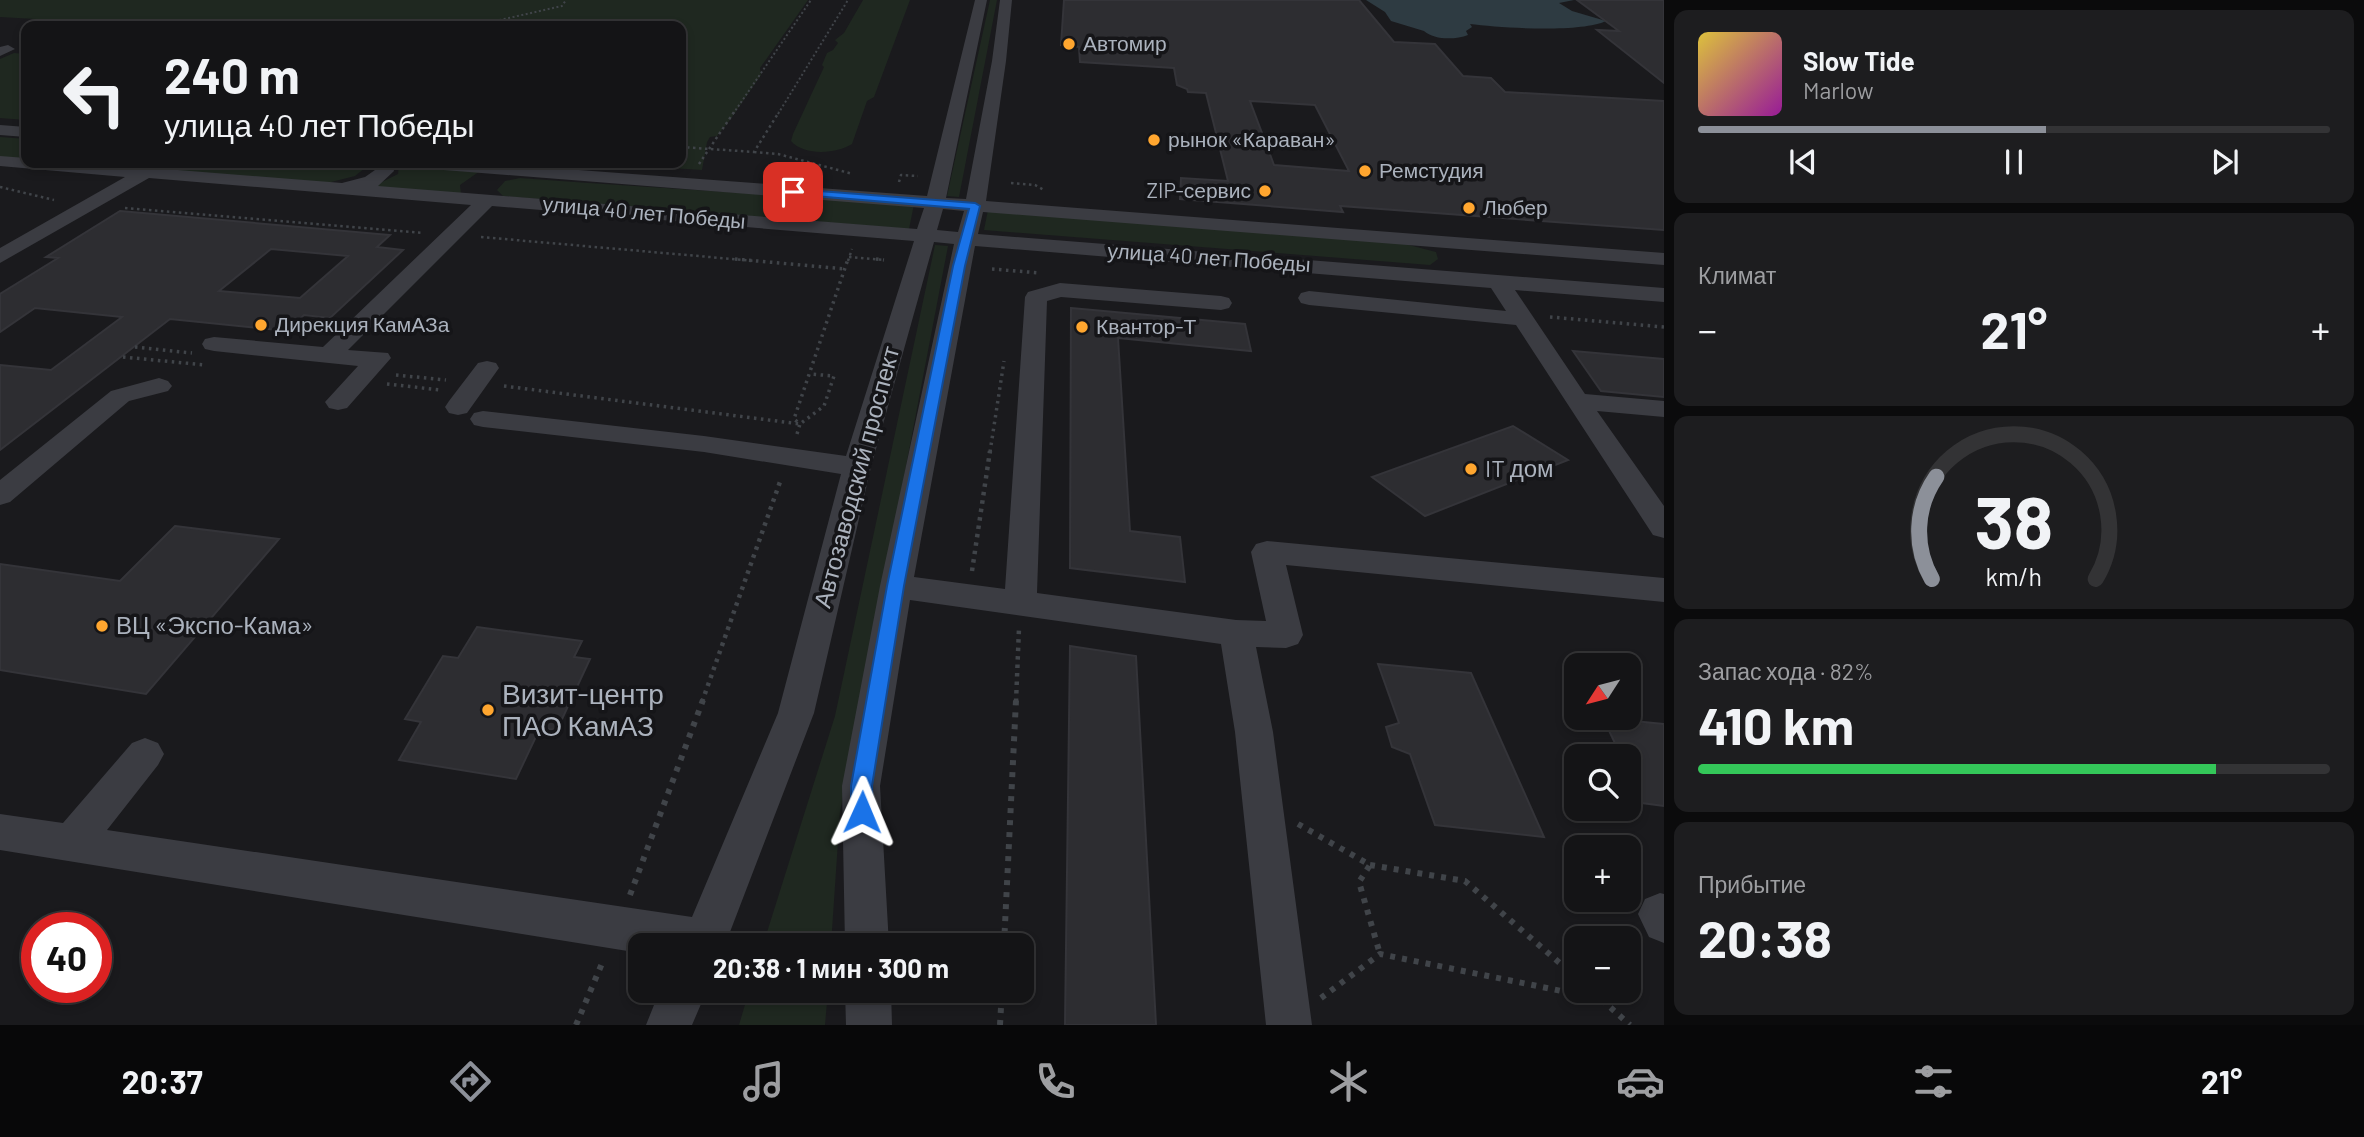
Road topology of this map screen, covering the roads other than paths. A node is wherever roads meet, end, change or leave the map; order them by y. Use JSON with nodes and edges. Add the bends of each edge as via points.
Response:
{"nodes":[{"id":1,"x":981,"y":0,"type":"edge"},
{"id":2,"x":1006,"y":0,"type":"edge"},
{"id":3,"x":0,"y":130,"type":"edge"},
{"id":4,"x":21,"y":132,"type":"edge"},
{"id":5,"x":0,"y":161,"type":"edge"},
{"id":6,"x":21,"y":163,"type":"edge"},
{"id":7,"x":85,"y":168,"type":"edge"},
{"id":8,"x":385,"y":168,"type":"edge"},
{"id":9,"x":485,"y":168,"type":"edge"},
{"id":10,"x":539,"y":172,"type":"junction"},
{"id":11,"x":145,"y":173,"type":"junction"},
{"id":12,"x":299,"y":186,"type":"junction"},
{"id":13,"x":486,"y":201,"type":"junction"},
{"id":14,"x":510,"y":202,"type":"junction"},
{"id":15,"x":935,"y":203,"type":"junction"},
{"id":16,"x":975,"y":206,"type":"junction"},
{"id":17,"x":925,"y":236,"type":"junction"},
{"id":18,"x":1388,"y":237,"type":"junction"},
{"id":19,"x":966,"y":239,"type":"junction"},
{"id":20,"x":0,"y":257,"type":"edge"},
{"id":21,"x":1662,"y":258,"type":"edge"},
{"id":22,"x":1405,"y":274,"type":"junction"},
{"id":23,"x":1498,"y":281,"type":"junction"},
{"id":24,"x":1664,"y":294,"type":"edge"},
{"id":25,"x":1309,"y":299,"type":"dead end"},
{"id":26,"x":1221,"y":303,"type":"dead end"},
{"id":27,"x":1521,"y":319,"type":"junction"},
{"id":28,"x":214,"y":344,"type":"dead end"},
{"id":29,"x":328,"y":355,"type":"junction"},
{"id":30,"x":487,"y":368,"type":"dead end"},
{"id":31,"x":159,"y":386,"type":"dead end"},
{"id":32,"x":1577,"y":401,"type":"junction"},
{"id":33,"x":338,"y":402,"type":"dead end"},
{"id":34,"x":78,"y":406,"type":"dead end"},
{"id":35,"x":458,"y":407,"type":"dead end"},
{"id":36,"x":105,"y":409,"type":"junction"},
{"id":37,"x":1664,"y":409,"type":"edge"},
{"id":38,"x":483,"y":419,"type":"dead end"},
{"id":39,"x":857,"y":467,"type":"junction"},
{"id":40,"x":0,"y":495,"type":"edge"},
{"id":41,"x":1664,"y":528,"type":"edge"},
{"id":42,"x":896,"y":586,"type":"junction"},
{"id":43,"x":1664,"y":590,"type":"edge"},
{"id":44,"x":1020,"y":602,"type":"junction"},
{"id":45,"x":1236,"y":633,"type":"junction"},
{"id":46,"x":145,"y":754,"type":"dead end"},
{"id":47,"x":0,"y":832,"type":"edge"},
{"id":48,"x":71,"y":844,"type":"junction"},
{"id":49,"x":1664,"y":915,"type":"edge"},
{"id":50,"x":1664,"y":922,"type":"edge"},
{"id":51,"x":650,"y":933,"type":"edge"},
{"id":52,"x":708,"y":933,"type":"edge"},
{"id":53,"x":867,"y":933,"type":"edge"},
{"id":54,"x":679,"y":1003,"type":"edge"},
{"id":55,"x":868,"y":1003,"type":"edge"},
{"id":56,"x":1289,"y":1024,"type":"edge"},
{"id":57,"x":670,"y":1025,"type":"edge"},
{"id":58,"x":869,"y":1025,"type":"edge"}],
"edges":[{"from":1,"to":15,"type":"street","name":"Автозаводский проспект"},
{"from":2,"to":16,"type":"street","name":"Автозаводский проспект"},
{"from":3,"to":4,"type":"street"},
{"from":5,"to":6,"type":"street","name":"улица 40 лет Победы"},
{"from":7,"to":11,"type":"street","name":"улица 40 лет Победы"},
{"from":8,"to":12,"type":"street","via":[[381,177],[359,186]]},
{"from":9,"to":10,"type":"street","name":"улица 40 лет Победы"},
{"from":10,"to":14,"type":"street","via":[[502,173],[474,189],[474,195]]},
{"from":10,"to":15,"type":"street","name":"улица 40 лет Победы"},
{"from":11,"to":12,"type":"street","name":"улица 40 лет Победы"},
{"from":11,"to":20,"type":"street"},
{"from":12,"to":13,"type":"street","name":"улица 40 лет Победы"},
{"from":13,"to":14,"type":"street","name":"улица 40 лет Победы"},
{"from":13,"to":29,"type":"street"},
{"from":14,"to":17,"type":"street","name":"улица 40 лет Победы"},
{"from":15,"to":16,"type":"street","name":"улица 40 лет Победы"},
{"from":15,"to":17,"type":"street","name":"Автозаводский проспект"},
{"from":16,"to":18,"type":"street","name":"улица 40 лет Победы"},
{"from":16,"to":19,"type":"street","name":"Автозаводский проспект"},
{"from":17,"to":19,"type":"street","name":"улица 40 лет Победы"},
{"from":17,"to":39,"type":"street","name":"Автозаводский проспект"},
{"from":18,"to":21,"type":"street","name":"улица 40 лет Победы"},
{"from":18,"to":22,"type":"street","via":[[1440,249],[1455,259],[1457,269]]},
{"from":19,"to":22,"type":"street","name":"улица 40 лет Победы"},
{"from":19,"to":42,"type":"street","name":"Автозаводский проспект"},
{"from":21,"to":24,"type":"street","via":[[1625,271],[1636,282]]},
{"from":22,"to":23,"type":"street","name":"улица 40 лет Победы"},
{"from":23,"to":24,"type":"street","name":"улица 40 лет Победы"},
{"from":23,"to":27,"type":"street"},
{"from":25,"to":27,"type":"street"},
{"from":26,"to":44,"type":"street","via":[[1060,290],[1036,297]]},
{"from":27,"to":32,"type":"street"},
{"from":28,"to":29,"type":"street"},
{"from":29,"to":33,"type":"street","via":[[378,359]]},
{"from":30,"to":35,"type":"street"},
{"from":31,"to":36,"type":"street","via":[[120,396]]},
{"from":32,"to":37,"type":"street"},
{"from":32,"to":41,"type":"street"},
{"from":34,"to":36,"type":"street"},
{"from":36,"to":40,"type":"street"},
{"from":38,"to":39,"type":"street"},
{"from":39,"to":52,"type":"street","name":"Автозаводский проспект","via":[[796,713]]},
{"from":42,"to":44,"type":"street"},
{"from":42,"to":53,"type":"street","name":"Автозаводский проспект","via":[[861,786]]},
{"from":43,"to":45,"type":"street","via":[[1267,552],[1286,635]]},
{"from":44,"to":45,"type":"street"},
{"from":45,"to":56,"type":"street","via":[[1254,732]]},
{"from":46,"to":48,"type":"street"},
{"from":47,"to":48,"type":"street"},
{"from":48,"to":51,"type":"street"},
{"from":49,"to":50,"type":"street","via":[[1660,914]]},
{"from":54,"to":57,"type":"street"},
{"from":55,"to":58,"type":"street"}]}
